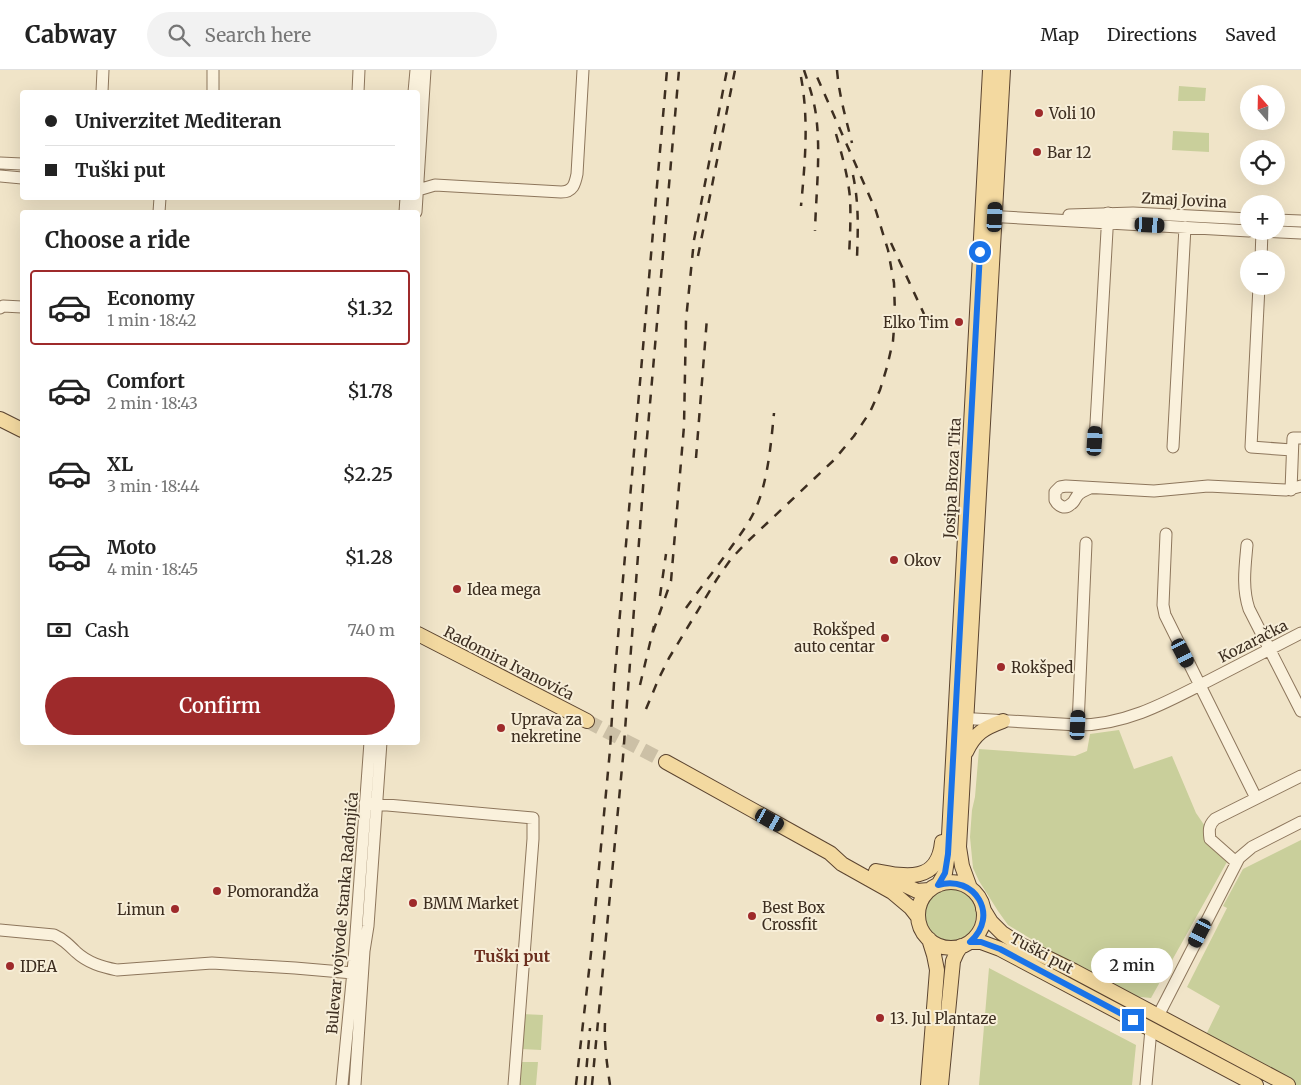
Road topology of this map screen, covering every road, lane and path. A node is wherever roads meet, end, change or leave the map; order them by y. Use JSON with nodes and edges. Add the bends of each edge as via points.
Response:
{"nodes":[{"id":1,"x":103,"y":70,"type":"edge"},
{"id":2,"x":213,"y":70,"type":"edge"},
{"id":3,"x":359,"y":70,"type":"edge"},
{"id":4,"x":416,"y":70,"type":"edge"},
{"id":5,"x":425,"y":70,"type":"edge"},
{"id":6,"x":584,"y":70,"type":"edge"},
{"id":7,"x":990,"y":70,"type":"edge"},
{"id":8,"x":1003,"y":70,"type":"edge"},
{"id":9,"x":102,"y":90,"type":"edge"},
{"id":10,"x":213,"y":90,"type":"edge"},
{"id":11,"x":358,"y":90,"type":"edge"},
{"id":12,"x":414,"y":90,"type":"edge"},
{"id":13,"x":420,"y":151,"type":"edge"},
{"id":14,"x":0,"y":163,"type":"edge"},
{"id":15,"x":20,"y":164,"type":"edge"},
{"id":16,"x":0,"y":176,"type":"edge"},
{"id":17,"x":20,"y":178,"type":"edge"},
{"id":18,"x":420,"y":183,"type":"edge"},
{"id":19,"x":989,"y":217,"type":"junction"},
{"id":20,"x":1108,"y":218,"type":"junction"},
{"id":21,"x":1240,"y":218,"type":"edge"},
{"id":22,"x":1285,"y":221,"type":"edge"},
{"id":23,"x":1301,"y":222,"type":"edge"},
{"id":24,"x":1185,"y":227,"type":"junction"},
{"id":25,"x":1240,"y":230,"type":"edge"},
{"id":26,"x":1285,"y":232,"type":"edge"},
{"id":27,"x":1301,"y":233,"type":"edge"},
{"id":28,"x":1259,"y":295,"type":"edge"},
{"id":29,"x":20,"y":307,"type":"edge"},
{"id":30,"x":0,"y":308,"type":"edge"},
{"id":31,"x":0,"y":419,"type":"edge"},
{"id":32,"x":20,"y":429,"type":"edge"},
{"id":33,"x":1301,"y":438,"type":"edge"},
{"id":34,"x":1095,"y":441,"type":"dead end"},
{"id":35,"x":1173,"y":447,"type":"dead end"},
{"id":36,"x":1292,"y":450,"type":"junction"},
{"id":37,"x":1090,"y":488,"type":"dead end"},
{"id":38,"x":1296,"y":488,"type":"edge"},
{"id":39,"x":1166,"y":534,"type":"dead end"},
{"id":40,"x":1086,"y":542,"type":"dead end"},
{"id":41,"x":1246,"y":545,"type":"dead end"},
{"id":42,"x":1301,"y":633,"type":"edge"},
{"id":43,"x":420,"y":635,"type":"edge"},
{"id":44,"x":1269,"y":650,"type":"junction"},
{"id":45,"x":1199,"y":685,"type":"junction"},
{"id":46,"x":1301,"y":712,"type":"edge"},
{"id":47,"x":961,"y":719,"type":"junction"},
{"id":48,"x":586,"y":721,"type":"tunnel mouth"},
{"id":49,"x":1003,"y":721,"type":"junction"},
{"id":50,"x":1078,"y":725,"type":"junction"},
{"id":51,"x":370,"y":745,"type":"edge"},
{"id":52,"x":381,"y":745,"type":"edge"},
{"id":53,"x":964,"y":754,"type":"junction"},
{"id":54,"x":666,"y":762,"type":"tunnel mouth"},
{"id":55,"x":1301,"y":776,"type":"edge"},
{"id":56,"x":1256,"y":798,"type":"junction"},
{"id":57,"x":371,"y":804,"type":"junction"},
{"id":58,"x":950,"y":813,"type":"junction"},
{"id":59,"x":1301,"y":822,"type":"edge"},
{"id":60,"x":830,"y":854,"type":"junction"},
{"id":61,"x":1236,"y":862,"type":"junction"},
{"id":62,"x":876,"y":871,"type":"junction"},
{"id":63,"x":934,"y":888,"type":"junction"},
{"id":64,"x":970,"y":888,"type":"junction"},
{"id":65,"x":983,"y":909,"type":"junction"},
{"id":66,"x":918,"y":917,"type":"junction"},
{"id":67,"x":0,"y":930,"type":"edge"},
{"id":68,"x":928,"y":940,"type":"junction"},
{"id":69,"x":966,"y":944,"type":"junction"},
{"id":70,"x":353,"y":973,"type":"junction"},
{"id":71,"x":1158,"y":1016,"type":"junction"},
{"id":72,"x":1151,"y":1029,"type":"junction"},
{"id":73,"x":342,"y":1085,"type":"edge"},
{"id":74,"x":355,"y":1085,"type":"edge"},
{"id":75,"x":514,"y":1085,"type":"edge"},
{"id":76,"x":928,"y":1085,"type":"edge"},
{"id":77,"x":941,"y":1085,"type":"edge"},
{"id":78,"x":1146,"y":1085,"type":"edge"},
{"id":79,"x":1256,"y":1085,"type":"edge"},
{"id":80,"x":1288,"y":1085,"type":"edge"}],
"edges":[{"from":1,"to":9,"type":"street"},
{"from":2,"to":10,"type":"street"},
{"from":3,"to":11,"type":"street"},
{"from":4,"to":12,"type":"street"},
{"from":5,"to":13,"type":"street"},
{"from":6,"to":18,"type":"street","via":[[577,174],[572,189],[561,192],[436,185],[427,180]]},
{"from":7,"to":19,"type":"main road","name":"Josipa Broza Tita"},
{"from":8,"to":19,"type":"main road","name":"Josipa Broza Tita"},
{"from":14,"to":15,"type":"street"},
{"from":16,"to":17,"type":"street"},
{"from":19,"to":20,"type":"street","name":"Zmaj Jovina","via":[[1059,221]]},
{"from":19,"to":47,"type":"main road","name":"Josipa Broza Tita"},
{"from":20,"to":21,"type":"street","name":"Zmaj Jovina","via":[[1132,212]]},
{"from":20,"to":24,"type":"street","name":"Zmaj Jovina"},
{"from":20,"to":34,"type":"street"},
{"from":22,"to":23,"type":"street"},
{"from":24,"to":25,"type":"street","name":"Zmaj Jovina"},
{"from":24,"to":35,"type":"street"},
{"from":26,"to":27,"type":"street"},
{"from":28,"to":36,"type":"street","via":[[1251,447]]},
{"from":29,"to":30,"type":"street"},
{"from":31,"to":32,"type":"main road"},
{"from":33,"to":36,"type":"street","via":[[1293,438]]},
{"from":36,"to":38,"type":"street"},
{"from":37,"to":38,"type":"street","via":[[1154,491],[1208,486]]},
{"from":39,"to":45,"type":"street","via":[[1164,610]]},
{"from":40,"to":50,"type":"street"},
{"from":41,"to":44,"type":"street","via":[[1245,598]]},
{"from":42,"to":44,"type":"street","name":"Kozaračka"},
{"from":43,"to":48,"type":"main road","name":"Radomira Ivanovića"},
{"from":44,"to":45,"type":"street","name":"Kozaračka"},
{"from":44,"to":46,"type":"street"},
{"from":45,"to":50,"type":"street","name":"Kozaračka","via":[[1122,720]]},
{"from":45,"to":56,"type":"street"},
{"from":47,"to":49,"type":"street","name":"Kozaračka"},
{"from":47,"to":53,"type":"main road","name":"Josipa Broza Tita"},
{"from":47,"to":58,"type":"main road","name":"Josipa Broza Tita"},
{"from":49,"to":50,"type":"street","name":"Kozaračka"},
{"from":49,"to":53,"type":"main road","via":[[979,732]]},
{"from":51,"to":57,"type":"street","name":"Bulevar vojvode Stanka Radonjića"},
{"from":52,"to":57,"type":"street","name":"Bulevar vojvode Stanka Radonjića"},
{"from":53,"to":64,"type":"main road","name":"Josipa Broza Tita","via":[[959,847]]},
{"from":54,"to":60,"type":"main road"},
{"from":55,"to":56,"type":"street"},
{"from":56,"to":61,"type":"street","via":[[1215,820],[1209,827],[1210,839]]},
{"from":57,"to":70,"type":"street","name":"Bulevar vojvode Stanka Radonjića"},
{"from":57,"to":74,"type":"street","name":"Bulevar vojvode Stanka Radonjića","via":[[368,926]]},
{"from":57,"to":75,"type":"street","via":[[533,818]]},
{"from":58,"to":62,"type":"main road","via":[[940,856],[930,870],[917,876]]},
{"from":58,"to":63,"type":"main road","name":"Josipa Broza Tita","via":[[945,873]]},
{"from":59,"to":61,"type":"street","via":[[1252,846]]},
{"from":60,"to":62,"type":"main road"},
{"from":60,"to":66,"type":"main road","via":[[892,892]]},
{"from":61,"to":71,"type":"street"},
{"from":62,"to":63,"type":"main road","via":[[911,889]]},
{"from":63,"to":64,"type":"main road","via":[[954,883]]},
{"from":63,"to":66,"type":"main road","via":[[922,900]]},
{"from":64,"to":65,"type":"main road"},
{"from":65,"to":69,"type":"main road","via":[[981,927]]},
{"from":65,"to":71,"type":"main road","name":"Tuški put","via":[[991,922],[1011,940]]},
{"from":66,"to":68,"type":"main road","via":[[919,926]]},
{"from":67,"to":70,"type":"street","via":[[60,937],[92,963],[117,970],[212,963]]},
{"from":68,"to":69,"type":"main road","via":[[944,947],[956,948]]},
{"from":68,"to":76,"type":"main road","via":[[937,970]]},
{"from":69,"to":72,"type":"main road","name":"Tuški put","via":[[981,942],[1000,949]]},
{"from":69,"to":77,"type":"main road","via":[[953,961]]},
{"from":70,"to":73,"type":"street","name":"Bulevar vojvode Stanka Radonjića"},
{"from":71,"to":80,"type":"main road","name":"Tuški put"},
{"from":72,"to":78,"type":"street"},
{"from":72,"to":79,"type":"main road","name":"Tuški put"}]}
